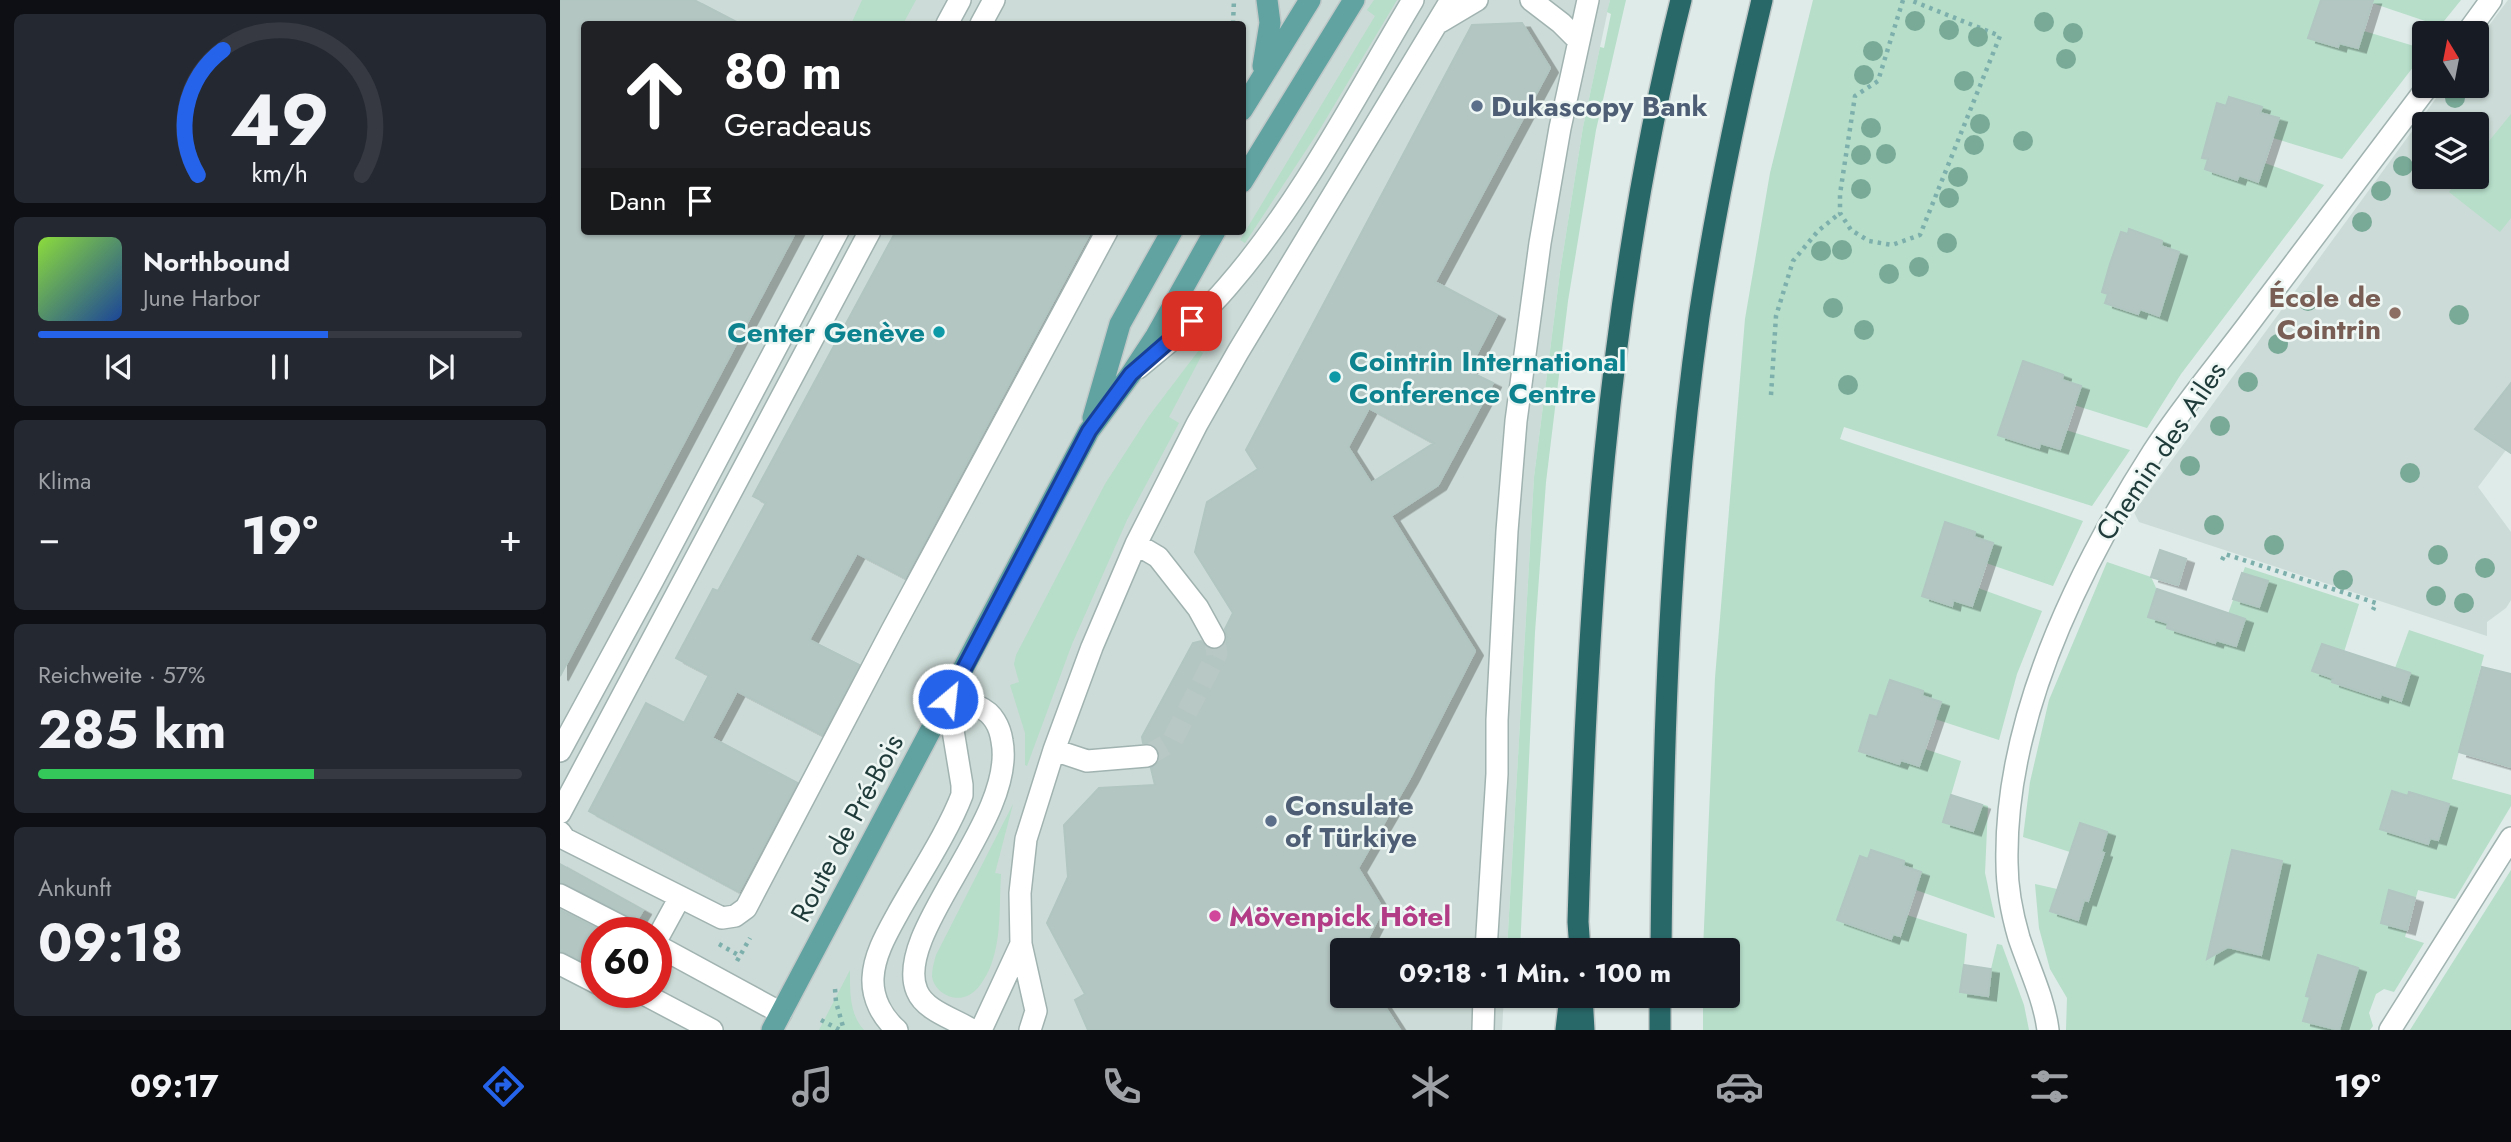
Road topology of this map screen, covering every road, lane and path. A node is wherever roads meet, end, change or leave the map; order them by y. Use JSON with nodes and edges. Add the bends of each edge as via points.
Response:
{"nodes":[{"id":1,"x":960,"y":0,"type":"edge"},
{"id":2,"x":994,"y":0,"type":"edge"},
{"id":3,"x":1234,"y":0,"type":"edge"},
{"id":4,"x":1267,"y":0,"type":"edge"},
{"id":5,"x":1310,"y":0,"type":"edge"},
{"id":6,"x":1354,"y":0,"type":"edge"},
{"id":7,"x":1413,"y":0,"type":"edge"},
{"id":8,"x":1451,"y":0,"type":"edge"},
{"id":9,"x":1477,"y":0,"type":"edge"},
{"id":10,"x":1531,"y":0,"type":"edge"},
{"id":11,"x":1588,"y":0,"type":"edge"},
{"id":12,"x":1681,"y":0,"type":"edge"},
{"id":13,"x":1762,"y":0,"type":"edge"},
{"id":14,"x":1903,"y":0,"type":"edge"},
{"id":15,"x":1910,"y":0,"type":"edge"},
{"id":16,"x":2491,"y":0,"type":"edge"},
{"id":17,"x":949,"y":21,"type":"edge"},
{"id":18,"x":983,"y":21,"type":"edge"},
{"id":19,"x":1233,"y":21,"type":"edge"},
{"id":20,"x":2476,"y":21,"type":"edge"},
{"id":21,"x":1435,"y":25,"type":"junction"},
{"id":22,"x":1579,"y":41,"type":"junction"},
{"id":23,"x":1261,"y":79,"type":"junction"},
{"id":24,"x":2419,"y":98,"type":"edge"},
{"id":25,"x":1246,"y":103,"type":"edge"},
{"id":26,"x":1246,"y":176,"type":"edge"},
{"id":27,"x":1840,"y":213,"type":"junction"},
{"id":28,"x":836,"y":235,"type":"edge"},
{"id":29,"x":868,"y":235,"type":"edge"},
{"id":30,"x":1105,"y":235,"type":"edge"},
{"id":31,"x":1170,"y":235,"type":"edge"},
{"id":32,"x":1212,"y":235,"type":"edge"},
{"id":33,"x":1131,"y":374,"type":"junction"},
{"id":34,"x":1771,"y":395,"type":"dead end"},
{"id":35,"x":1089,"y":431,"type":"junction"},
{"id":36,"x":1136,"y":544,"type":"junction"},
{"id":37,"x":2222,"y":560,"type":"dead end"},
{"id":38,"x":2373,"y":610,"type":"dead end"},
{"id":39,"x":1214,"y":637,"type":"tunnel mouth"},
{"id":40,"x":948,"y":699,"type":"junction"},
{"id":41,"x":1054,"y":750,"type":"junction"},
{"id":42,"x":560,"y":751,"type":"edge"},
{"id":43,"x":1147,"y":756,"type":"tunnel mouth"},
{"id":44,"x":560,"y":813,"type":"edge"},
{"id":45,"x":560,"y":832,"type":"edge"},
{"id":46,"x":2511,"y":838,"type":"edge"},
{"id":47,"x":560,"y":895,"type":"edge"},
{"id":48,"x":680,"y":897,"type":"junction"},
{"id":49,"x":603,"y":917,"type":"edge"},
{"id":50,"x":670,"y":917,"type":"edge"},
{"id":51,"x":1487,"y":938,"type":"edge"},
{"id":52,"x":1578,"y":938,"type":"edge"},
{"id":53,"x":1661,"y":938,"type":"edge"},
{"id":54,"x":1021,"y":944,"type":"junction"},
{"id":55,"x":672,"y":954,"type":"edge"},
{"id":56,"x":560,"y":964,"type":"edge"},
{"id":57,"x":581,"y":975,"type":"edge"},
{"id":58,"x":835,"y":989,"type":"dead end"},
{"id":59,"x":670,"y":1008,"type":"edge"},
{"id":60,"x":1484,"y":1008,"type":"edge"},
{"id":61,"x":1569,"y":1008,"type":"edge"},
{"id":62,"x":1583,"y":1008,"type":"edge"},
{"id":63,"x":1660,"y":1008,"type":"edge"},
{"id":64,"x":821,"y":1020,"type":"dead end"},
{"id":65,"x":776,"y":1022,"type":"edge"},
{"id":66,"x":712,"y":1030,"type":"edge"},
{"id":67,"x":842,"y":1030,"type":"edge"},
{"id":68,"x":897,"y":1030,"type":"edge"},
{"id":69,"x":972,"y":1030,"type":"edge"},
{"id":70,"x":981,"y":1030,"type":"edge"},
{"id":71,"x":1030,"y":1030,"type":"edge"},
{"id":72,"x":1483,"y":1030,"type":"edge"},
{"id":73,"x":1566,"y":1030,"type":"edge"},
{"id":74,"x":1584,"y":1030,"type":"edge"},
{"id":75,"x":1660,"y":1030,"type":"edge"},
{"id":76,"x":2048,"y":1030,"type":"edge"},
{"id":77,"x":2390,"y":1030,"type":"edge"}],
"edges":[{"from":1,"to":17,"type":"street"},
{"from":2,"to":18,"type":"street"},
{"from":3,"to":19,"type":"path"},
{"from":4,"to":23,"type":"main road","via":[[1269,34]]},
{"from":5,"to":23,"type":"main road"},
{"from":6,"to":26,"type":"main road"},
{"from":7,"to":33,"type":"street","via":[[1260,247],[1213,303]]},
{"from":8,"to":21,"type":"street"},
{"from":9,"to":21,"type":"street"},
{"from":10,"to":22,"type":"street"},
{"from":11,"to":22,"type":"street"},
{"from":12,"to":52,"type":"highway","via":[[1638,197],[1609,396],[1591,596]]},
{"from":13,"to":53,"type":"highway","via":[[1712,235],[1680,485],[1667,683]]},
{"from":14,"to":27,"type":"path","via":[[1878,81],[1855,96]]},
{"from":15,"to":27,"type":"path","via":[[2000,36],[1920,235],[1892,245],[1869,241],[1851,230]]},
{"from":16,"to":20,"type":"street"},
{"from":21,"to":36,"type":"street","via":[[1238,352]]},
{"from":22,"to":51,"type":"street","via":[[1540,243],[1510,475]]},
{"from":23,"to":25,"type":"main road"},
{"from":24,"to":76,"type":"street","name":"Chemin des Ailes","via":[[2154,450],[2092,555],[2068,606],[2021,744],[2008,816],[2010,898]]},
{"from":27,"to":34,"type":"path","via":[[1793,261],[1776,316]]},
{"from":28,"to":42,"type":"street"},
{"from":29,"to":44,"type":"street"},
{"from":30,"to":48,"type":"street","via":[[746,908],[722,918]]},
{"from":31,"to":35,"type":"main road","name":"Route de Pré-Bois","via":[[1121,324]]},
{"from":32,"to":33,"type":"main road","name":"Route de Pré-Bois"},
{"from":33,"to":35,"type":"main road","name":"Route de Pré-Bois"},
{"from":35,"to":40,"type":"main road","name":"Route de Pré-Bois"},
{"from":36,"to":39,"type":"street","via":[[1158,557],[1198,608]]},
{"from":36,"to":41,"type":"street"},
{"from":37,"to":38,"type":"path","via":[[2225,554],[2363,599],[2376,604]]},
{"from":40,"to":65,"type":"main road","name":"Route de Pré-Bois"},
{"from":40,"to":68,"type":"street","via":[[961,794],[883,941],[874,970],[877,1004]]},
{"from":40,"to":69,"type":"street","via":[[979,706],[990,714],[1000,730],[1004,763],[991,808],[918,948],[914,977],[924,1002]]},
{"from":41,"to":43,"type":"street","via":[[1087,761]]},
{"from":41,"to":54,"type":"street","via":[[1026,839]]},
{"from":45,"to":48,"type":"street","via":[[565,839]]},
{"from":46,"to":77,"type":"street"},
{"from":47,"to":49,"type":"street"},
{"from":48,"to":50,"type":"street"},
{"from":54,"to":70,"type":"street"},
{"from":54,"to":71,"type":"street","via":[[1036,1011]]},
{"from":55,"to":65,"type":"street"},
{"from":56,"to":57,"type":"street"},
{"from":58,"to":67,"type":"path"},
{"from":59,"to":66,"type":"street"},
{"from":60,"to":72,"type":"street"},
{"from":61,"to":73,"type":"highway"},
{"from":62,"to":74,"type":"highway"},
{"from":63,"to":75,"type":"highway"},
{"from":64,"to":67,"type":"path"}]}
